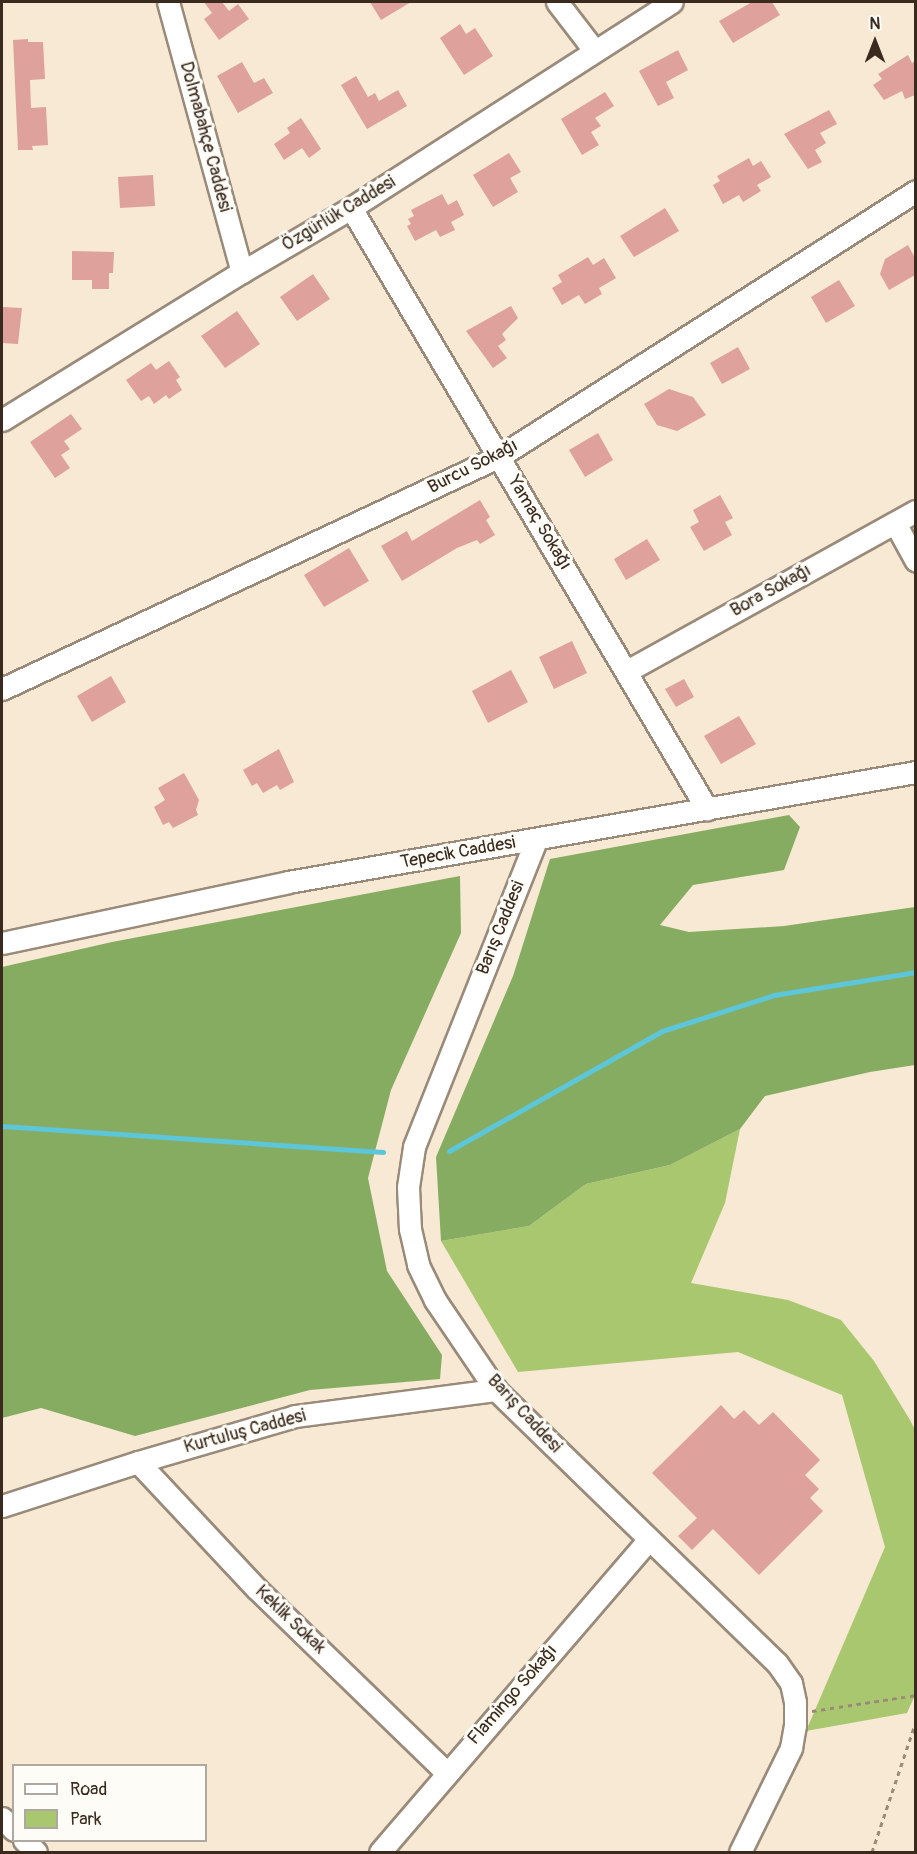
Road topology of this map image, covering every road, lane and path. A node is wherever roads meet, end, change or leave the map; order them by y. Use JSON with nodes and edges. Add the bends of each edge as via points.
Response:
{"nodes":[{"id":1,"x":168,"y":2,"type":"edge"},
{"id":2,"x":557,"y":2,"type":"edge"},
{"id":3,"x":672,"y":2,"type":"edge"},
{"id":4,"x":594,"y":50,"type":"junction"},
{"id":5,"x":915,"y":191,"type":"edge"},
{"id":6,"x":351,"y":208,"type":"junction"},
{"id":7,"x":242,"y":272,"type":"junction"},
{"id":8,"x":2,"y":420,"type":"edge"},
{"id":9,"x":500,"y":456,"type":"junction"},
{"id":10,"x":915,"y":511,"type":"edge"},
{"id":11,"x":895,"y":523,"type":"junction"},
{"id":12,"x":915,"y":561,"type":"edge"},
{"id":13,"x":627,"y":671,"type":"junction"},
{"id":14,"x":2,"y":689,"type":"edge"},
{"id":15,"x":915,"y":772,"type":"edge"},
{"id":16,"x":707,"y":809,"type":"junction"},
{"id":17,"x":536,"y":840,"type":"junction"},
{"id":18,"x":2,"y":943,"type":"edge"},
{"id":19,"x":496,"y":1390,"type":"junction"},
{"id":20,"x":138,"y":1462,"type":"junction"},
{"id":21,"x":2,"y":1506,"type":"edge"},
{"id":22,"x":648,"y":1540,"type":"junction"},
{"id":23,"x":915,"y":1695,"type":"edge"},
{"id":24,"x":795,"y":1714,"type":"junction"},
{"id":25,"x":915,"y":1720,"type":"edge"},
{"id":26,"x":447,"y":1773,"type":"junction"},
{"id":27,"x":380,"y":1852,"type":"edge"},
{"id":28,"x":740,"y":1852,"type":"edge"},
{"id":29,"x":872,"y":1852,"type":"edge"}],
"edges":[{"from":1,"to":7,"type":"street","name":"Dolmabahçe Caddesi"},
{"from":2,"to":4,"type":"street"},
{"from":3,"to":4,"type":"street","name":"Özgürlük Caddesi"},
{"from":4,"to":6,"type":"street","name":"Özgürlük Caddesi"},
{"from":5,"to":9,"type":"street","name":"Burcu Sokağı"},
{"from":6,"to":7,"type":"street","name":"Özgürlük Caddesi"},
{"from":6,"to":9,"type":"street","name":"Yamaç Sokağı"},
{"from":7,"to":8,"type":"street","name":"Özgürlük Caddesi"},
{"from":9,"to":13,"type":"street","name":"Yamaç Sokağı"},
{"from":9,"to":14,"type":"street","name":"Burcu Sokağı"},
{"from":10,"to":11,"type":"street","name":"Bora Sokağı"},
{"from":11,"to":12,"type":"street"},
{"from":11,"to":13,"type":"street","name":"Bora Sokağı"},
{"from":13,"to":16,"type":"street","name":"Yamaç Sokağı"},
{"from":15,"to":16,"type":"street","name":"Tepecik Caddesi"},
{"from":16,"to":17,"type":"street","name":"Tepecik Caddesi"},
{"from":17,"to":18,"type":"street","name":"Tepecik Caddesi","via":[[288,882]]},
{"from":17,"to":19,"type":"street","name":"Barış Caddesi","via":[[414,1147],[408,1187],[410,1229],[418,1265],[435,1300]]},
{"from":19,"to":20,"type":"street","name":"Kurtuluş Caddesi","via":[[295,1416]]},
{"from":19,"to":22,"type":"street","name":"Barış Caddesi"},
{"from":20,"to":21,"type":"street","name":"Kurtuluş Caddesi"},
{"from":20,"to":26,"type":"street","name":"Keklik Sokak","via":[[257,1589]]},
{"from":22,"to":24,"type":"street","name":"Barış Caddesi","via":[[777,1663],[791,1683]]},
{"from":22,"to":26,"type":"street","name":"Flamingo Sokağı"},
{"from":23,"to":24,"type":"path"},
{"from":24,"to":28,"type":"street","name":"Barış Caddesi","via":[[791,1748]]},
{"from":25,"to":29,"type":"path"},
{"from":26,"to":27,"type":"street","name":"Flamingo Sokağı"}]}
